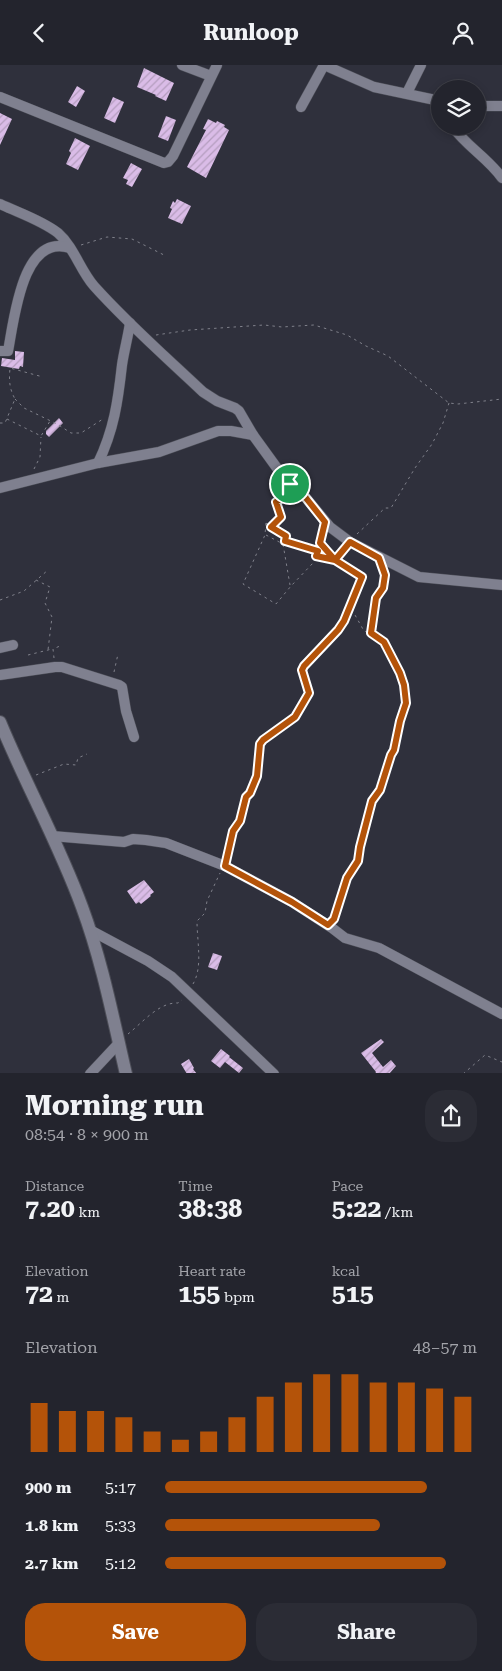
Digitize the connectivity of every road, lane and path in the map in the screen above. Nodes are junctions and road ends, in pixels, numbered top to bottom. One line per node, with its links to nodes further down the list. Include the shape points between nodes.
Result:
1 (182, 65): 5 (street)
2 (217, 65): 5 (street)
3 (324, 65): 6 (street, via 374,87); 11 (street)
4 (421, 65): 6 (street)
5 (211, 76): 7 (street, via 173,156 164,163)
6 (407, 93): 8 (street)
7 (0, 97)
8 (431, 99)
9 (486, 106): 10 (street)
10 (502, 106)
11 (301, 107)
12 (460, 135): 13 (street, via 492,164)
13 (502, 178)
14 (0, 204): 15 (street, via 52,229)
15 (70, 248): 16 (path, via 107,237 132,239); 17 (street, via 90,280); 19 (street, via 53,246 30,264 8,351)
16 (166, 256)
17 (130, 323): 24 (street); 28 (street, via 203,392 235,407)
18 (157, 335): 23 (path, via 264,325 314,325 347,335 388,356)
19 (0, 351)
20 (43, 377): 21 (path, via 10,367 10,389)
21 (15, 399): 25 (path); 26 (path, via 24,409)
22 (502, 399): 23 (path)
23 (449, 403): 38 (path, via 432,444 390,508 385,508)
24 (114, 417): 26 (path, via 102,419 81,433 71,433); 30 (street)
25 (7, 419): 27 (path); 29 (path)
26 (50, 421): 29 (path)
27 (0, 423)
28 (253, 435): 30 (street, via 218,431 159,452); 32 (street)
29 (40, 436): 31 (path, via 40,457)
30 (98, 463): 31 (street)
31 (33, 480): 33 (street)
32 (290, 484): 34 (street); 35 (path, via 289,493 276,502 281,517)
33 (0, 488)
34 (325, 522): 38 (street); 39 (path)
35 (271, 527): 36 (path, via 266,523); 37 (path, via 286,536)
36 (265, 535): 40 (path); 48 (path, via 243,584 276,604)
37 (285, 541): 40 (path); 41 (path)
38 (350, 542): 43 (street); 44 (path)
39 (320, 543): 41 (path); 44 (path)
40 (283, 544): 48 (path)
41 (318, 551): 42 (path)
42 (316, 556): 44 (path); 48 (path)
43 (379, 558): 47 (street, via 419,577); 51 (path, via 385,575 383,588 376,598)
44 (335, 560): 50 (path, via 362,577)
45 (48, 570): 46 (path)
46 (36, 580): 49 (path, via 24,591); 56 (path, via 50,587 45,603 52,617)
47 (502, 585)
48 (290, 586)
49 (0, 600)
50 (350, 610): 51 (path, via 364,631); 67 (path, via 338,630 304,666 302,670 309,693 295,717 260,744 257,776 233,831)
51 (371, 633): 68 (path, via 384,642 400,673 406,703 394,750 380,790 372,801 358,861 347,878 334,919)
52 (13, 645): 54 (street)
53 (60, 647): 55 (path)
54 (0, 648)
55 (53, 649): 56 (path); 59 (path)
56 (48, 650): 58 (path)
57 (118, 654): 61 (path)
58 (28, 655)
59 (55, 667): 60 (street); 61 (street, via 69,668)
60 (0, 675)
61 (112, 682): 63 (street, via 122,687)
62 (1, 727): 65 (street)
63 (134, 737)
64 (87, 754): 65 (path, via 78,758 76,765 64,764)
65 (26, 779): 66 (street)
66 (52, 836): 67 (street, via 166,843); 69 (street)
67 (225, 866): 68 (street); 70 (path, via 207,901 205,913 197,921 200,962 198,976)
68 (328, 925): 71 (street, via 345,938 378,948)
69 (90, 929): 70 (street, via 148,961); 72 (street)
70 (189, 992): 72 (path, via 178,1003 156,1010); 76 (street)
71 (502, 1014)
72 (119, 1043): 74 (street); 75 (street)
73 (502, 1062): 77 (path, via 485,1055)
74 (90, 1073)
75 (126, 1073)
76 (274, 1073)
77 (463, 1073)

